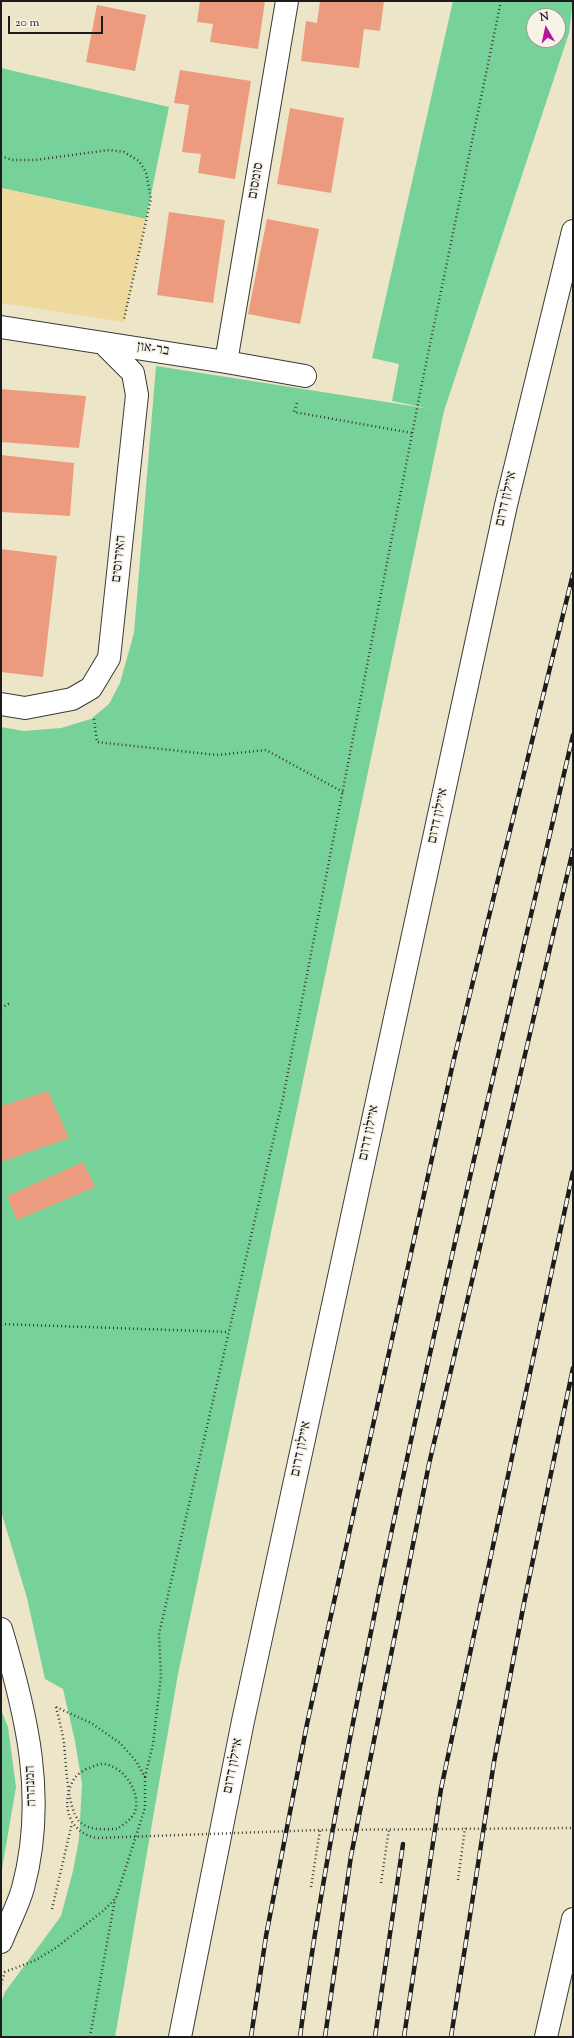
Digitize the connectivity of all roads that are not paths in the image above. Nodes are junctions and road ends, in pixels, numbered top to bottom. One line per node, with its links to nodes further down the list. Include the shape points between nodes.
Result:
1 (287, 1): 5 (main road, סומסום)
2 (573, 231): 12 (main road, איילון דרום, via 504,513 243,1721)
3 (1, 327): 4 (main road, בר-און)
4 (112, 344): 5 (main road, בר-און); 7 (main road, האירוסים, via 133,373 137,394 109,658 91,688 72,699 25,708)
5 (226, 362): 6 (main road, בר-און)
6 (305, 376)
7 (1, 704)
8 (1, 1629): 10 (main road, המנהרה, via 27,1726 35,1788 33,1842 22,1889)
9 (573, 1919): 11 (main road)
10 (1, 1942)
11 (563, 1966): 13 (main road); 14 (main road)
12 (180, 2037)
13 (546, 2037)
14 (554, 2037)

